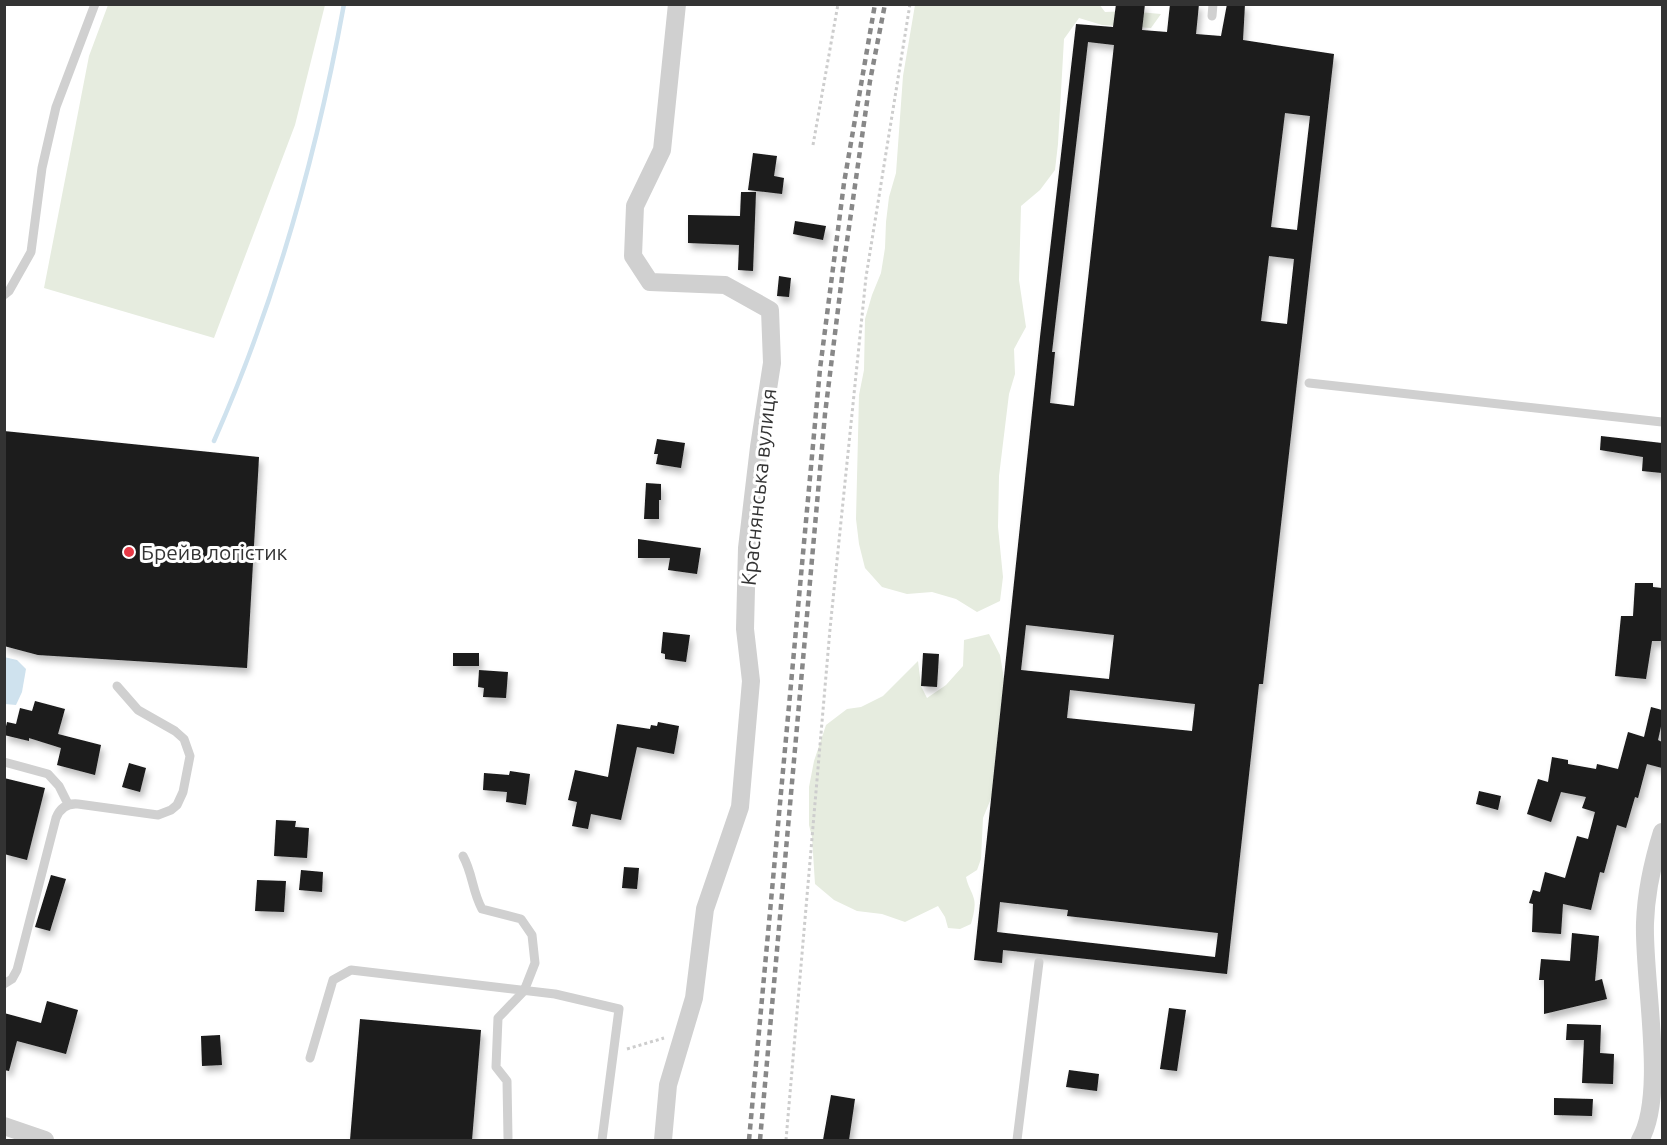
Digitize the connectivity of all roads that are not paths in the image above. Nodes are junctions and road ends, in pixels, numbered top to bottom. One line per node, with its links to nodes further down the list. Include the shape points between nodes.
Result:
1 (95, 4): 5 (lane, via 56,107 42,168 31,252)
2 (677, 4): 21 (street, Краснянська вулиця, via 662,150 635,206 633,256 650,282 725,285 770,310 772,363 747,548 745,629 751,681 740,807 705,909 694,998 668,1085)
3 (1213, 4): 4 (lane)
4 (1212, 16)
5 (4, 295)
6 (1309, 383): 7 (lane)
7 (1662, 422)
8 (117, 686): 10 (lane, via 135,708 180,735 187,744 189,762 181,799 171,810 158,815)
9 (4, 762): 10 (lane, via 48,774)
10 (68, 804): 14 (lane, via 56,818 17,970)
11 (1662, 832): 23 (street, via 1652,864 1645,923 1657,1086 1646,1132)
12 (463, 856): 15 (lane, via 482,909 520,919 532,935 535,963)
13 (1040, 962): 22 (lane)
14 (4, 984)
15 (524, 991): 16 (lane, via 351,970 333,980); 18 (lane, via 498,1018 496,1067 507,1081); 20 (lane, via 619,1009)
16 (310, 1058)
17 (4, 1126): 19 (street)
18 (508, 1138)
19 (45, 1140)
20 (602, 1140)
21 (663, 1140)
22 (1017, 1140)
23 (1640, 1140)

